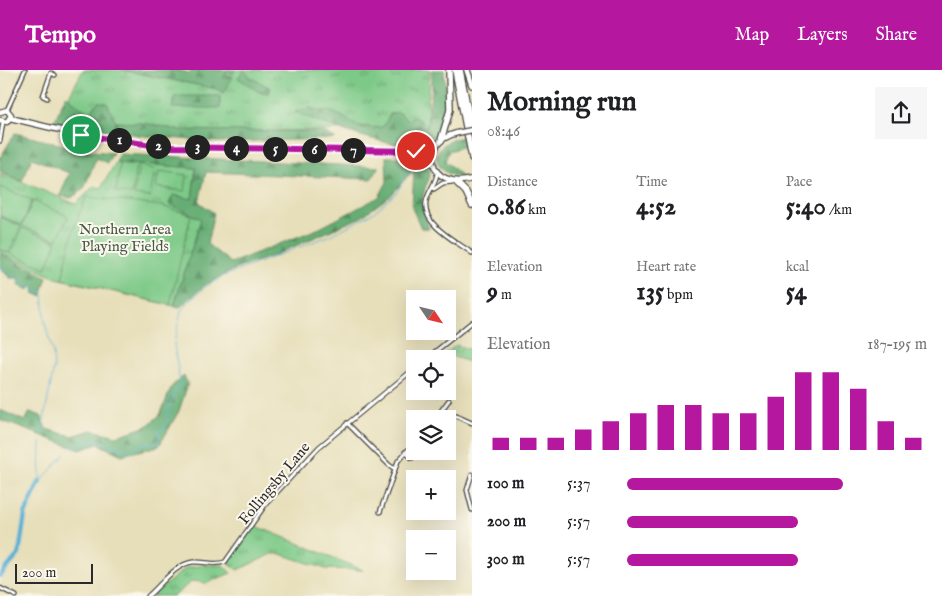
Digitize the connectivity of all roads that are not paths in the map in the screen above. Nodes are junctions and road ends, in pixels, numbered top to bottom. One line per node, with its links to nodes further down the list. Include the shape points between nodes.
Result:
1 (25, 70): 11 (street)
2 (45, 70): 7 (street)
3 (449, 70): 16 (highway, via 450,110)
4 (455, 70): 20 (highway)
5 (460, 70): 15 (highway)
6 (467, 70): 9 (highway)
7 (51, 73): 8 (street); 10 (street, via 43,96)
8 (55, 75)
9 (472, 85)
10 (47, 98)
11 (7, 110): 12 (main road); 13 (main road)
12 (0, 112)
13 (10, 118): 14 (main road); 19 (main road, via 81,135 166,147)
14 (2, 121): 17 (street)
15 (472, 131): 16 (main road, bridge, via 456,133)
16 (441, 140): 18 (main road)
17 (0, 141)
18 (436, 147): 19 (main road); 21 (main road)
19 (404, 151): 21 (main road, via 423,156)
20 (472, 158)
21 (434, 165): 22 (main road)
22 (438, 173): 24 (main road); 25 (street)
23 (472, 179): 24 (main road)
24 (455, 182): 25 (street, via 443,183); 26 (highway, via 464,189)
25 (431, 190): 27 (street, via 426,204 430,221)
26 (472, 205)
27 (472, 252)
28 (472, 322): 29 (street)
29 (437, 350)
30 (406, 375): 34 (street, Follingsby Lane)
31 (449, 400): 32 (street)
32 (443, 410)
33 (456, 416): 35 (street)
34 (347, 423): 37 (street); 43 (street, Follingsby Lane, via 318,448 266,504 225,562 185,564)
35 (472, 423)
36 (405, 452): 37 (street)
37 (395, 468): 40 (street)
38 (472, 474): 39 (street, via 467,490)
39 (472, 510)
40 (380, 512)
41 (0, 588): 42 (street)
42 (16, 596)
43 (148, 596)

